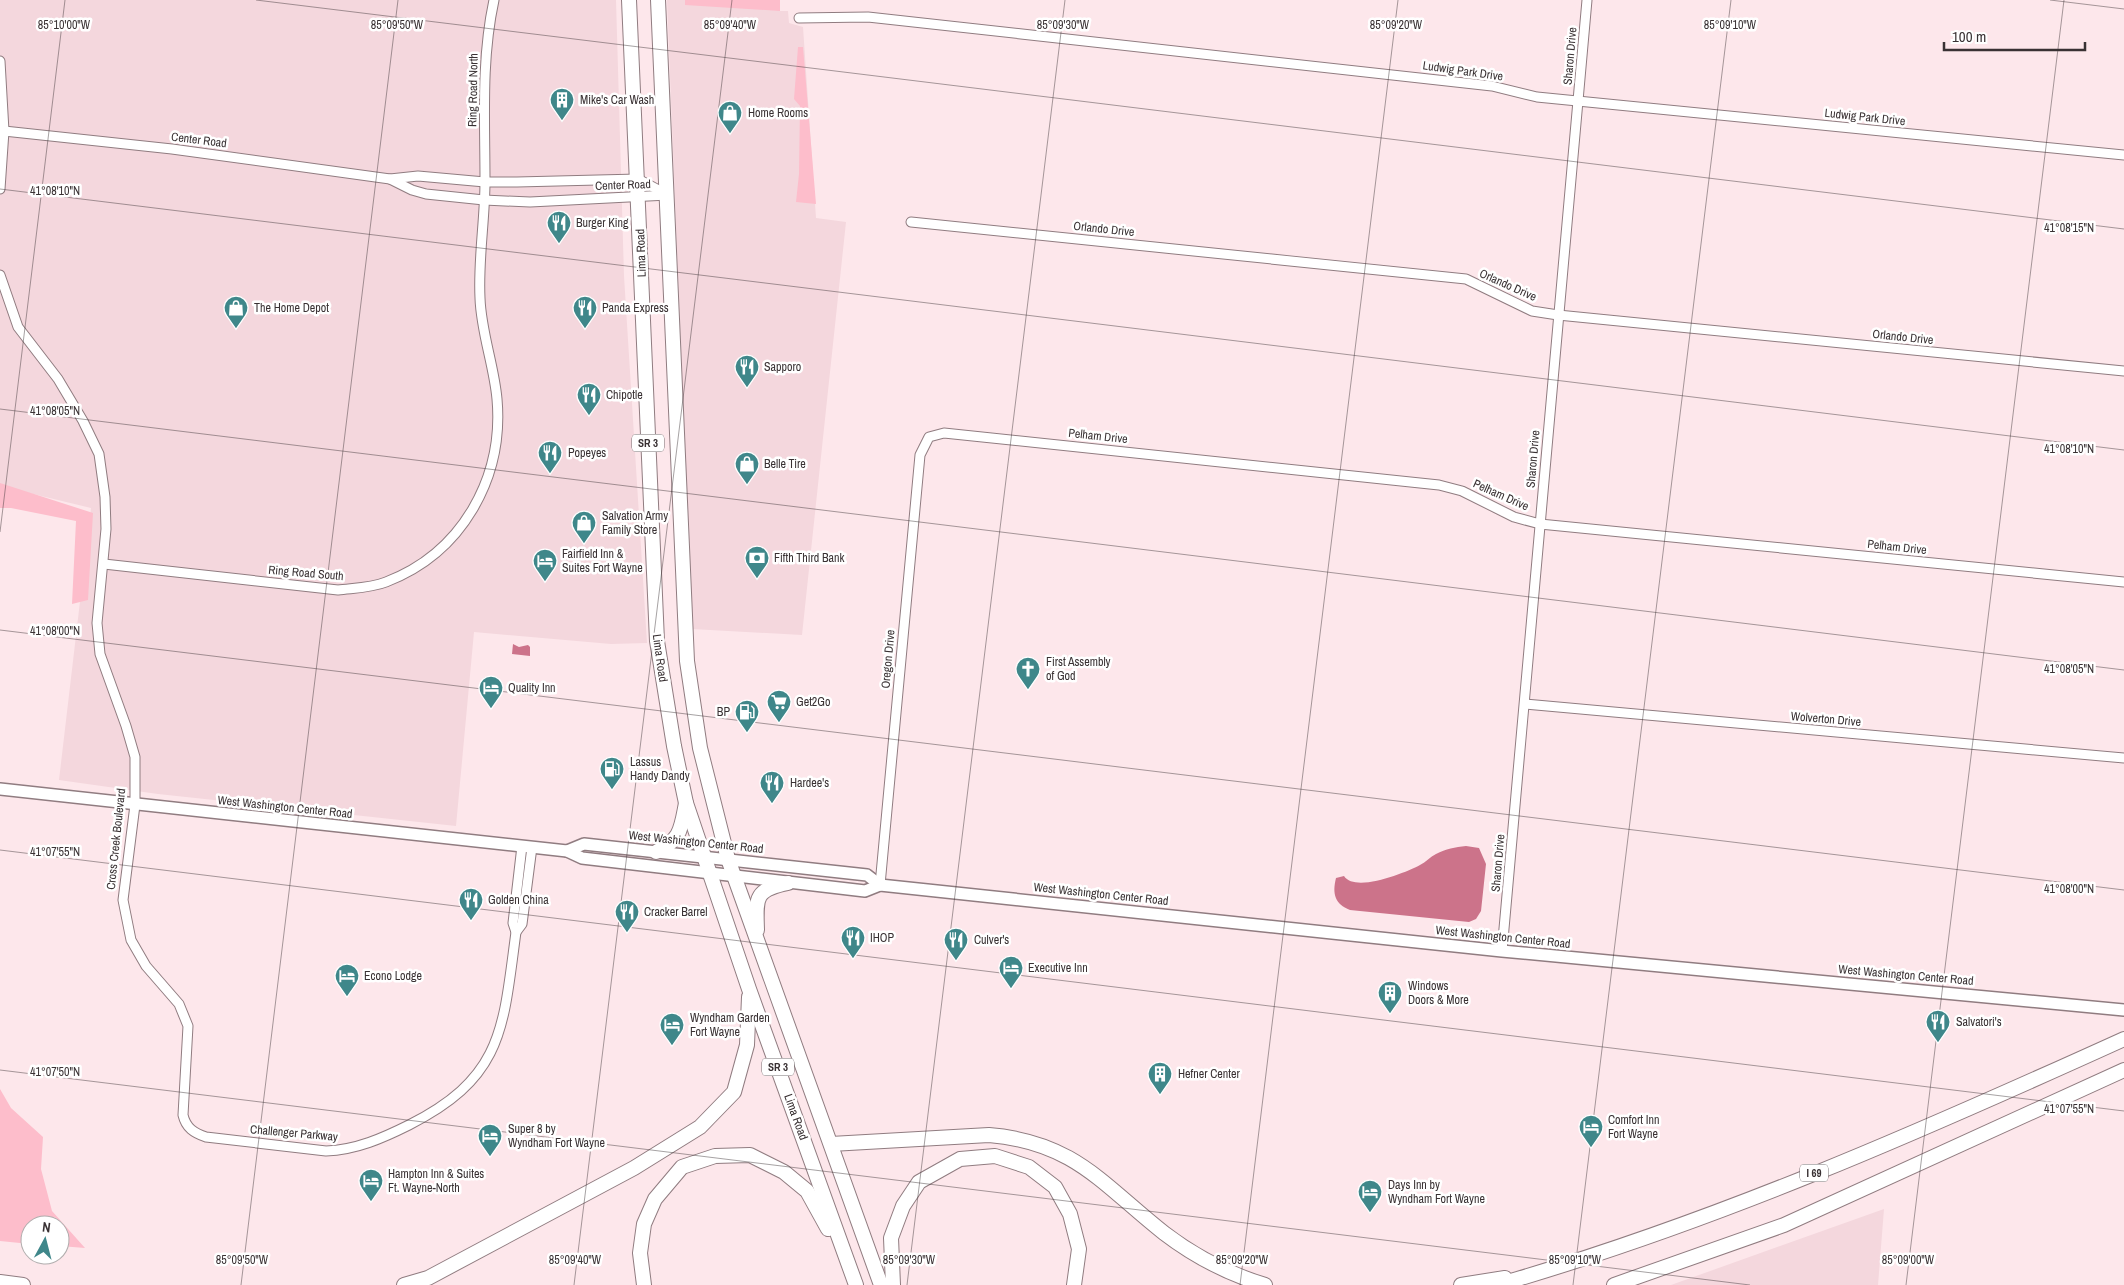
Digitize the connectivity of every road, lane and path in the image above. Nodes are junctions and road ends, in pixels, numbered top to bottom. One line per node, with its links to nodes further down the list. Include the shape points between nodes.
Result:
1 (494, 0): 12 (street, Ring Road North, via 488,25 483,95)
2 (630, 0): 11 (highway, Lima Road / SR 3)
3 (658, 0): 14 (highway, Lima Road / SR 3)
4 (1588, 0): 7 (street, Sharon Drive)
5 (799, 18): 7 (street, Ludwig Park Drive, via 878,18 1492,86 1537,97)
6 (0, 60): 8 (street)
7 (1580, 101): 9 (street, Ludwig Park Drive); 19 (street, Sharon Drive)
8 (4, 131): 10 (street, Center Road); 13 (street)
9 (2124, 156)
10 (390, 178): 12 (street, Center Road, via 418,176); 16 (street, Center Road, via 426,194)
11 (638, 179): 12 (street, Center Road); 14 (street, Center Road); 15 (highway, Lima Road / SR 3)
12 (485, 182): 16 (street, Ring Road South)
13 (0, 189)
14 (668, 195): 15 (street, Center Road); 34 (highway, Lima Road / SR 3, via 687,662 700,748)
15 (639, 198): 16 (street, Center Road, via 530,202); 28 (highway, Lima Road / SR 3, via 657,641)
16 (484, 200): 23 (street, Ring Road South, via 480,298 497,398 498,440 476,504 462,526 438,552 385,582 338,590)
17 (911, 222): 19 (street, Orlando Drive, via 1466,280 1532,310)
18 (0, 275): 23 (street, Cross Creek Boulevard, via 18,327 58,378 99,454 105,496)
19 (1558, 314): 20 (street, Orlando Drive); 22 (street, Sharon Drive)
20 (2124, 371)
21 (929, 437): 22 (street, Pelham Drive, via 944,433 1439,485 1462,491 1514,518); 38 (street, Oregon Drive, via 920,455)
22 (1540, 524): 24 (street, Pelham Drive); 25 (street, Sharon Drive)
23 (104, 564): 29 (street, Cross Creek Boulevard, via 96,623 100,654 135,757)
24 (2124, 582)
25 (1525, 704): 26 (street, Wolverton Drive); 40 (street, Sharon Drive)
26 (2124, 758)
27 (0, 789): 29 (main road, West Washington Center Road)
28 (686, 803): 32 (highway, via 675,840); 33 (highway, Lima Road / SR 3)
29 (135, 805): 30 (main road, West Washington Center Road); 45 (street, Cross Creek Boulevard, via 123,888 125,914 131,940 146,966 179,1004 185,1017 188,1044 182,1115 191,1130)
30 (527, 846): 31 (main road, West Washington Center Road); 45 (street, Challenger Parkway, via 513,923 516,932 503,1024 476,1076 450,1101 399,1130 343,1150 326,1151)
31 (567, 851): 32 (main road, West Washington Center Road, via 584,844); 35 (main road, West Washington Center Road, via 582,858)
32 (656, 852): 33 (main road, West Washington Center Road)
33 (705, 857): 34 (main road, West Washington Center Road); 35 (highway, Lima Road / SR 3)
34 (728, 859): 36 (highway, Lima Road / SR 3); 38 (main road, West Washington Center Road, via 867,876)
35 (710, 872): 36 (main road, West Washington Center Road); 41 (highway, Lima Road / SR 3)
36 (734, 875): 37 (main road, West Washington Center Road); 39 (highway, Lima Road / SR 3)
37 (788, 883): 38 (main road, West Washington Center Road, via 865,892); 39 (highway, via 760,893 756,912)
38 (880, 885): 40 (main road, West Washington Center Road)
39 (758, 945): 46 (highway, Lima Road / SR 3)
40 (1502, 951): 42 (main road, West Washington Center Road)
41 (749, 989): 47 (highway, Lima Road / SR 3); 51 (highway, via 747,1045 734,1092 700,1127 566,1205 428,1278)
42 (2124, 1010)
43 (2124, 1040): 48 (highway, I 69, via 2001,1096 1739,1205)
44 (2124, 1070): 60 (highway, via 1784,1225)
45 (206, 1137)
46 (831, 1144): 54 (highway, Lima Road / SR 3); 57 (highway, via 989,1135 1045,1146 1088,1169 1189,1250 1227,1271)
47 (846, 1261): 52 (highway, via 807,1191 784,1172 750,1155 715,1156 682,1167 655,1199 644,1224 640,1253); 53 (highway, Lima Road)
48 (1536, 1274): 58 (highway); 59 (highway, I 69)
49 (0, 1282): 50 (highway)
50 (23, 1285)
51 (404, 1285)
52 (644, 1285)
53 (856, 1285)
54 (882, 1285)
55 (893, 1285): 56 (highway, via 891,1238 903,1206 919,1182 960,1159 995,1156 1029,1167 1055,1187 1070,1214 1079,1249)
56 (1074, 1285)
57 (1265, 1285)
58 (1461, 1285)
59 (1497, 1285)
60 (1614, 1285)

